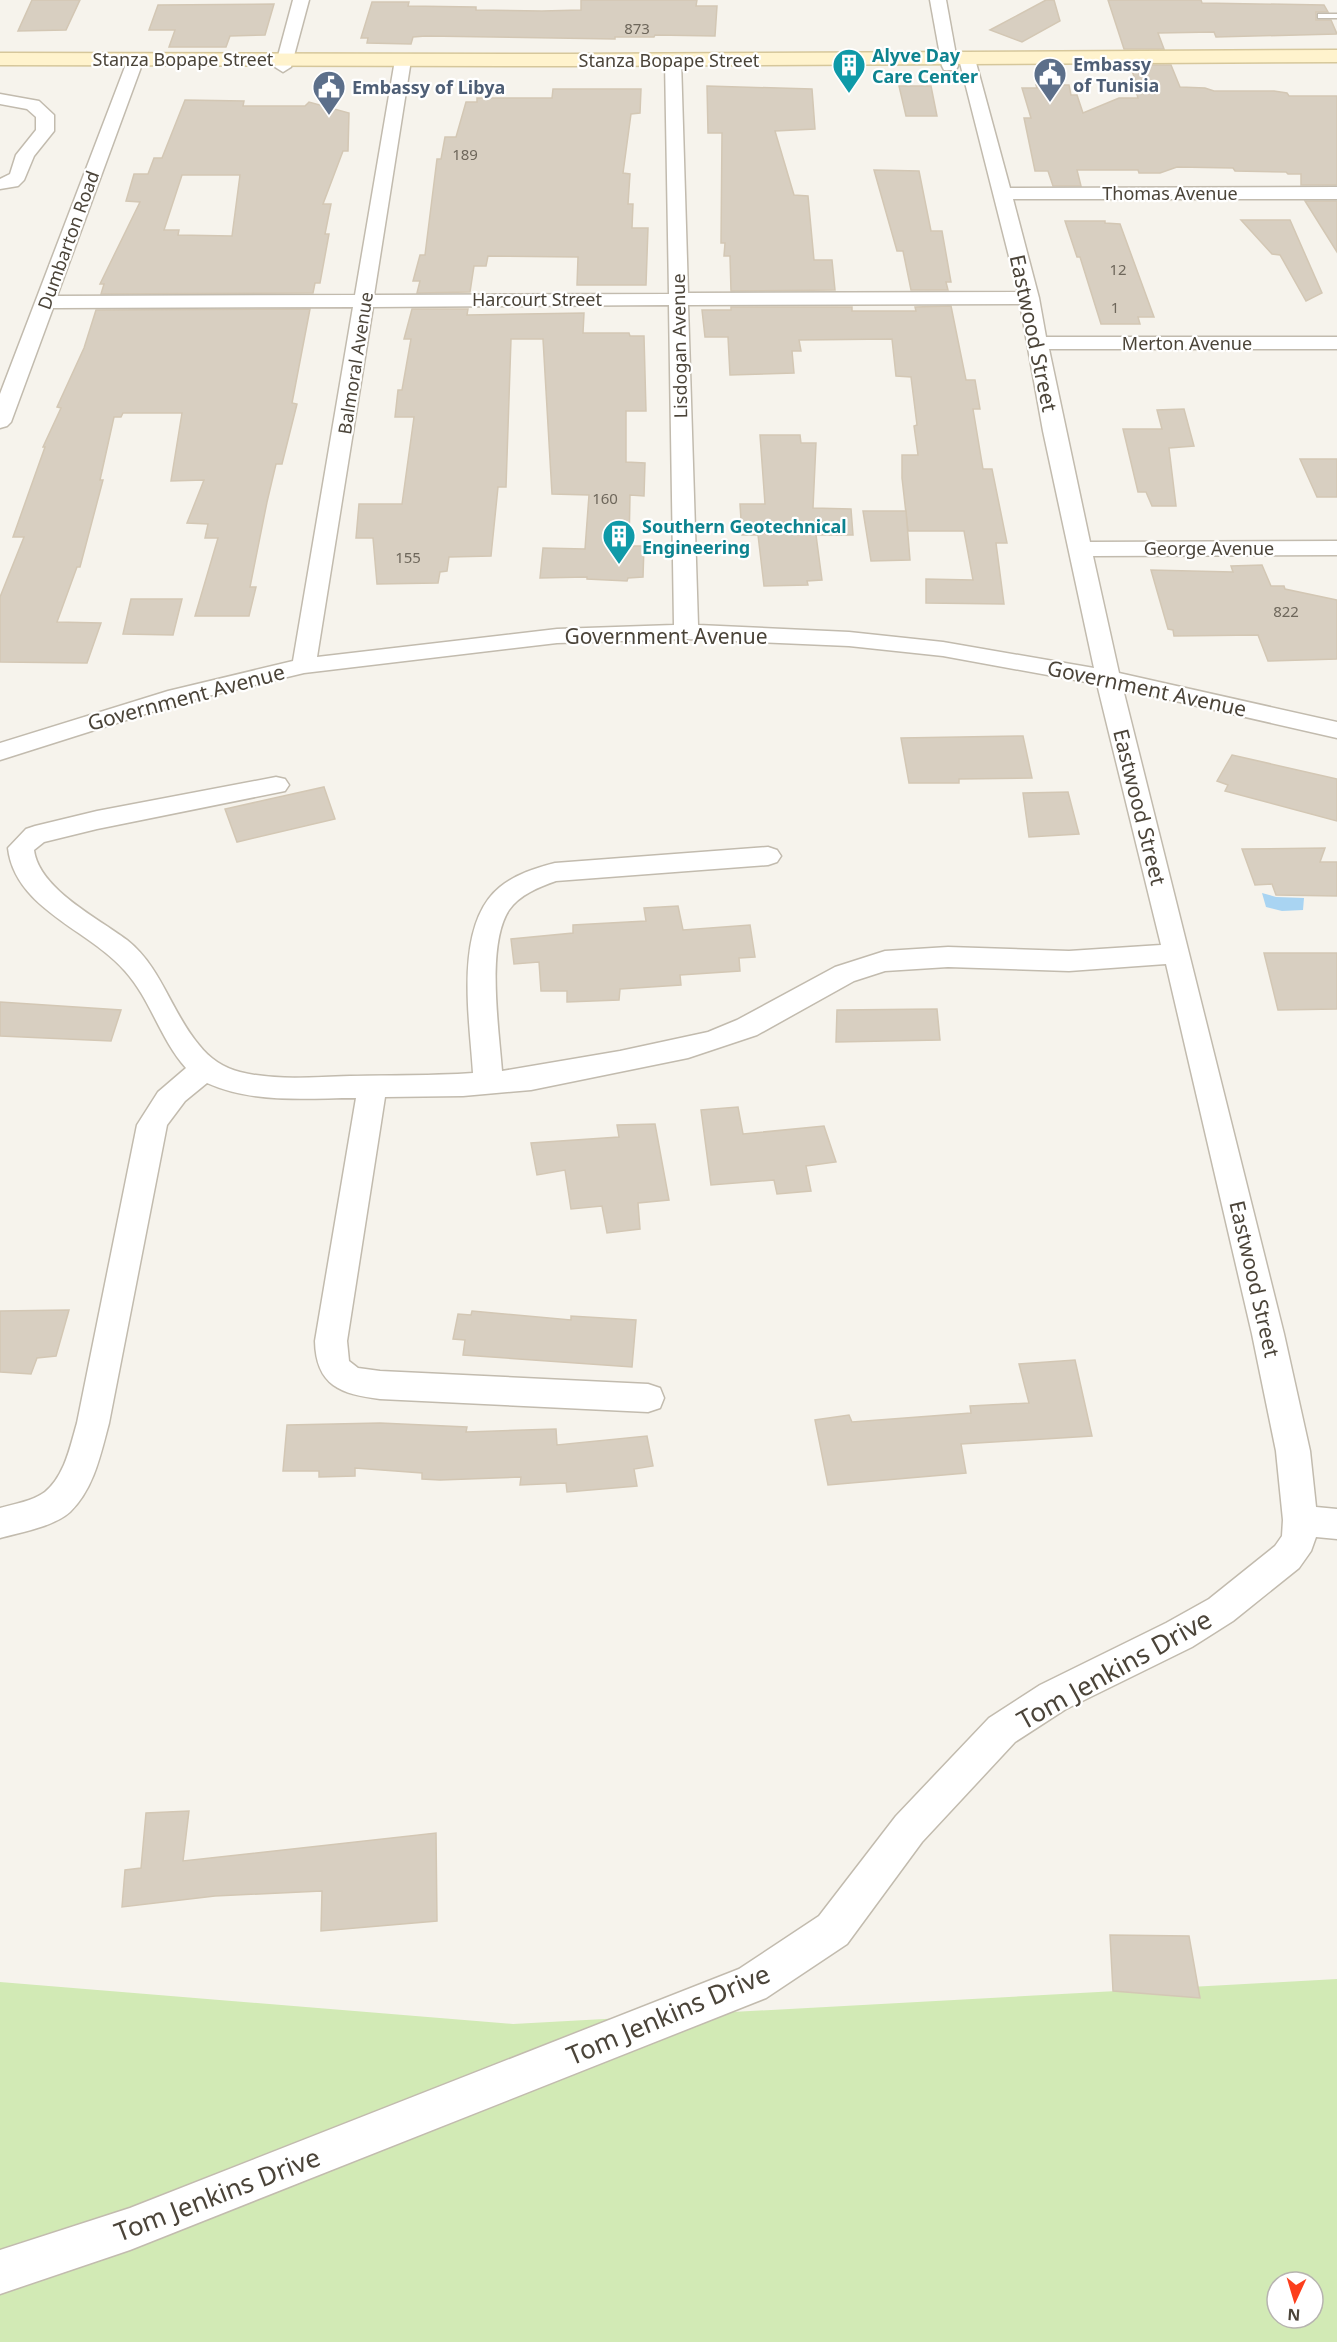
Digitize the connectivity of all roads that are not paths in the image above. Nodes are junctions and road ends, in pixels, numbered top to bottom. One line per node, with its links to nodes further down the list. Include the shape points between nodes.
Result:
1 (301, 0): 9 (street)
2 (938, 0): 7 (street, Eastwood Street)
3 (1321, 16): 4 (lane)
4 (1337, 16)
5 (1337, 56): 7 (main road, Stanza Bopape Street)
6 (0, 59): 8 (main road, Stanza Bopape Street)
7 (959, 62): 10 (main road, Stanza Bopape Street); 12 (main road, Stanza Bopape Street); 17 (street, Eastwood Street)
8 (134, 63): 9 (main road, Stanza Bopape Street); 13 (main road, Stanza Bopape Street); 21 (street, Dumbarton Road)
9 (284, 63): 11 (main road, Stanza Bopape Street)
10 (673, 63): 11 (main road, Stanza Bopape Street); 20 (street, Lisdogan Avenue)
11 (402, 64): 19 (street, Balmoral Avenue)
12 (1337, 64)
13 (0, 68)
14 (0, 99): 15 (street, via 33,105 45,115 46,124 18,176 12,182)
15 (0, 184)
16 (1337, 193): 17 (street, Thomas Avenue)
17 (1003, 194): 18 (street, Eastwood Street)
18 (1029, 298): 20 (street, Harcourt Street); 22 (street, Eastwood Street)
19 (365, 299): 20 (street, Harcourt Street); 21 (street, Harcourt Street); 28 (street, Balmoral Avenue)
20 (678, 299): 27 (street, Lisdogan Avenue)
21 (44, 302): 24 (street, Dumbarton Road)
22 (1038, 343): 23 (street, Merton Avenue); 26 (street, Eastwood Street)
23 (1337, 343)
24 (0, 422)
25 (1337, 548): 26 (street, George Avenue)
26 (1080, 549): 29 (street, Eastwood Street)
27 (686, 632): 28 (street, Government Avenue, via 557,636); 29 (street, Government Avenue, via 849,639 943,649)
28 (304, 666): 31 (street, Government Avenue, via 177,696)
29 (1108, 678): 30 (street, Government Avenue); 34 (street, Eastwood Street)
30 (1337, 729)
31 (0, 752)
32 (276, 785): 35 (street, via 35,835 21,848 27,871 46,893 125,953 141,970 188,1052)
33 (768, 856): 36 (street, via 555,872 508,894 490,921 482,962)
34 (1177, 954): 36 (street, via 1059,961 945,957 883,961 846,972 779,1012 729,1035 663,1054 529,1079); 39 (street, Eastwood Street, via 1293,1450)
35 (205, 1070): 37 (street, via 256,1086); 40 (street, via 172,1093 152,1125 93,1424 74,1482 57,1502)
36 (488, 1082): 37 (street)
37 (372, 1087): 38 (street, via 331,1341 330,1359 338,1373 353,1381 380,1385)
38 (648, 1398)
39 (1319, 1522): 41 (street, Tom Jenkins Drive, via 1287,1557 1221,1610 1053,1697 1002,1730 909,1829 833,1930 752,1984 130,2229)
40 (0, 1523)
41 (0, 2272)

